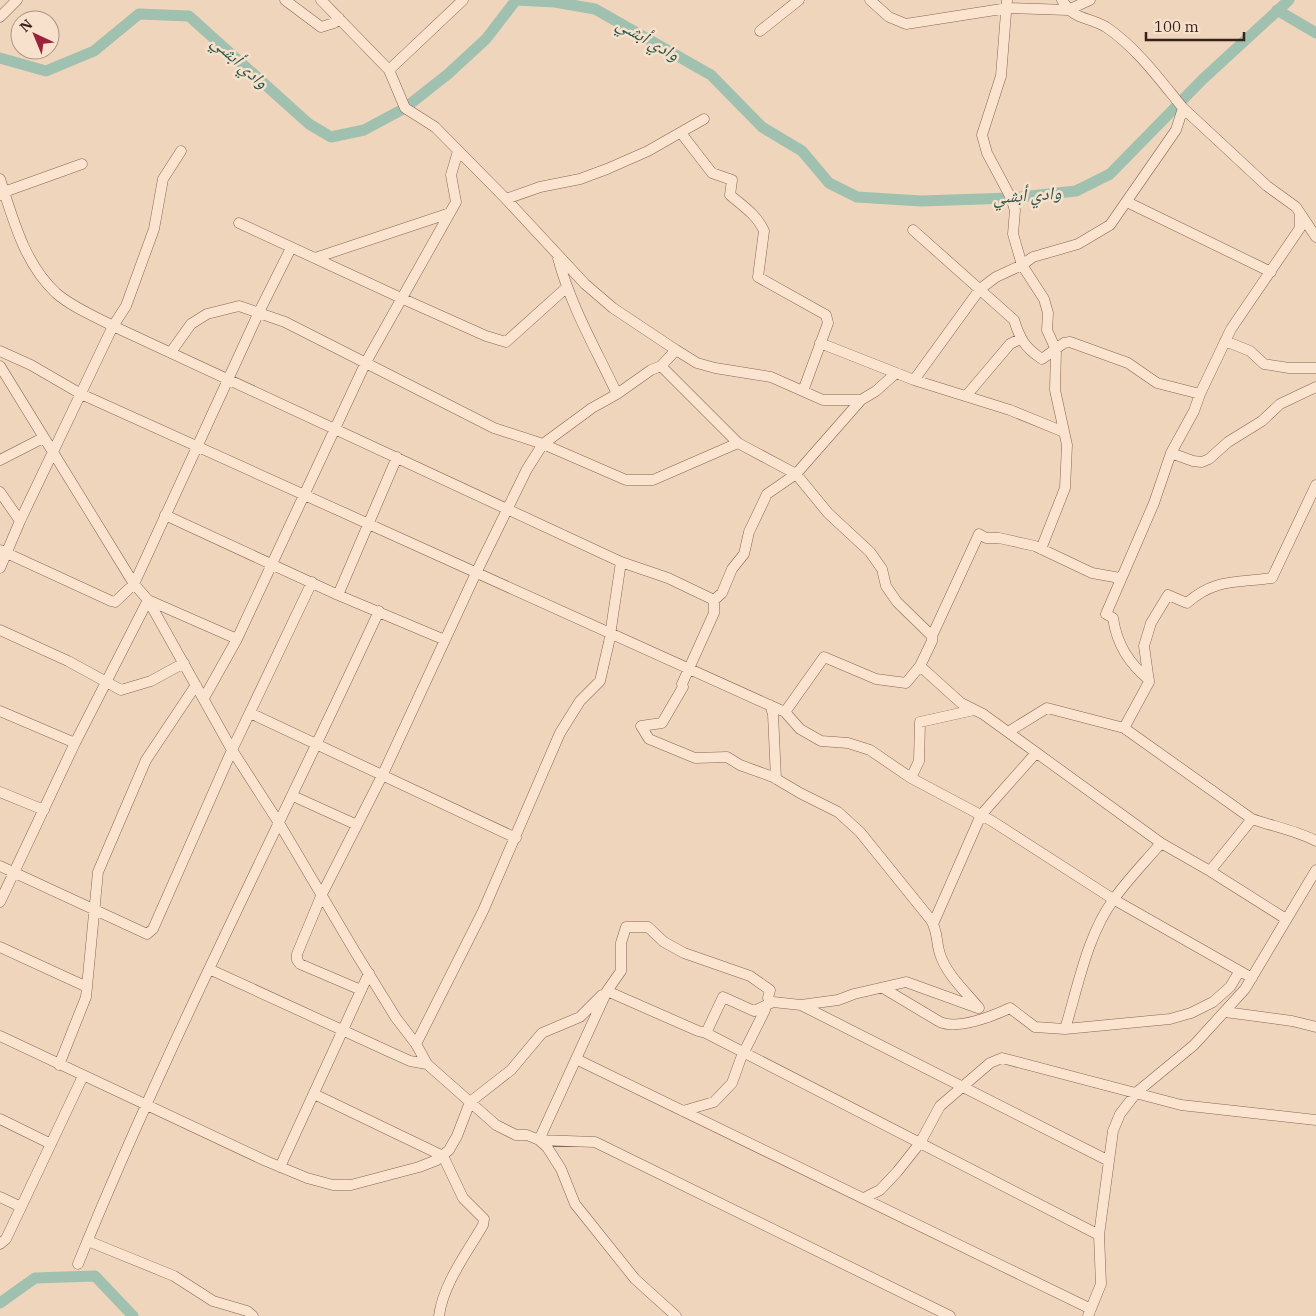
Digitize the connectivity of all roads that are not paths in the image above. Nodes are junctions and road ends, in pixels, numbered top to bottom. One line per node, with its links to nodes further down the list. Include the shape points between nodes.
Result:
1 (17, 0): 11 (street)
2 (285, 0): 12 (street, via 321,27)
3 (321, 0): 12 (street)
4 (463, 0): 14 (street)
5 (800, 0): 13 (street)
6 (870, 0): 9 (street, via 906,24)
7 (1062, 0): 10 (street)
8 (1090, 0): 10 (street)
9 (1008, 4): 10 (street); 33 (street, via 1001,76 982,135 987,154 1015,210 1013,234)
10 (1068, 10): 15 (street, via 1105,27 1146,63)
11 (0, 17)
12 (339, 18): 14 (street)
13 (760, 30)
14 (389, 70): 19 (street, via 405,108 435,127)
15 (1183, 108): 24 (street, via 1176,130); 26 (street)
16 (704, 118): 17 (street)
17 (681, 133): 23 (street, via 648,151 580,179 540,187); 42 (street, via 712,173 732,180 730,195 748,208 762,225 758,277 826,315 828,324)
18 (181, 151): 39 (street, via 163,179 154,230 126,306)
19 (458, 151): 23 (street); 25 (street, via 451,174 456,202)
20 (82, 164): 22 (street)
21 (0, 179): 22 (street)
22 (2, 194): 39 (street, via 20,242 49,285 69,302)
23 (506, 199): 31 (street)
24 (1127, 202): 33 (street, via 1110,225 1097,234 1078,244 1033,257); 34 (street)
25 (450, 213): 32 (street); 37 (street)
26 (1300, 213): 29 (street); 34 (street, via 1300,228)
27 (239, 223): 30 (street)
28 (913, 230): 36 (street)
29 (1316, 237)
30 (291, 248): 32 (street); 38 (street)
31 (558, 257): 35 (street); 43 (street, via 613,308)
32 (315, 258): 37 (street)
33 (1022, 265): 36 (street); 44 (street, via 1044,299 1048,313 1046,330)
34 (1271, 272): 41 (street)
35 (566, 288): 37 (street, via 506,342); 57 (street)
36 (980, 289): 40 (street, via 1014,320); 53 (street)
37 (402, 298): 47 (street)
38 (259, 312): 46 (street, via 239,306 207,314 192,324); 47 (street); 52 (street)
39 (113, 326): 46 (street); 56 (street)
40 (1020, 339): 44 (street, via 1027,349 1042,359); 59 (street, via 1010,344)
41 (1225, 340): 50 (street, via 1250,351 1264,364); 58 (street)
42 (820, 343): 51 (street); 55 (street)
43 (676, 350): 49 (street); 55 (street, via 697,363 771,377)
44 (1056, 350): 58 (street, via 1070,342 1128,363 1157,383); 62 (street, via 1054,390)
45 (0, 351): 56 (street)
46 (171, 352): 52 (street)
47 (366, 362): 61 (street); 65 (street, via 494,428)
48 (0, 366): 63 (street)
49 (661, 366): 57 (street); 64 (street)
50 (1316, 368)
51 (896, 373): 53 (street); 60 (street)
52 (228, 379): 61 (street); 66 (street)
53 (914, 380): 59 (street)
54 (1316, 387): 68 (street, via 1280,404 1209,459 1194,461)
55 (803, 391): 60 (street, via 823,400)
56 (81, 394): 66 (street); 67 (street)
57 (617, 394): 65 (street)
58 (1200, 394): 68 (street)
59 (966, 396): 62 (street)
60 (861, 400): 71 (street)
61 (337, 429): 69 (street); 74 (street)
62 (1064, 432): 79 (street, via 1067,445 1065,488)
63 (43, 438): 67 (street); 70 (street)
64 (738, 443): 65 (street, via 653,480 636,481 626,480); 71 (street)
65 (543, 444): 75 (street)
66 (197, 446): 74 (street); 76 (street)
67 (52, 453): 77 (street); 87 (street)
68 (1171, 453): 85 (street, via 1154,503)
69 (397, 457): 75 (street); 78 (street)
70 (0, 460)
71 (796, 474): 90 (street, via 767,494 749,532 744,554 732,569 722,593); 94 (street, via 828,514 870,552 897,602)
72 (1316, 485): 100 (street, via 1272,578 1218,584 1200,591 1186,603 1168,595 1146,636 1144,646)
73 (0, 492): 77 (street)
74 (303, 494): 78 (street); 82 (street)
75 (508, 510): 81 (street); 84 (street)
76 (164, 515): 82 (street); 87 (street)
77 (20, 520): 80 (street)
78 (369, 523): 84 (street); 88 (street)
79 (1041, 549): 85 (street, via 1092,573); 94 (street, via 979,534)
80 (3, 551): 83 (street); 87 (street, via 111,601)
81 (621, 562): 90 (street, via 668,578); 93 (street)
82 (273, 564): 86 (street); 95 (street)
83 (0, 568)
84 (476, 573): 93 (street); 96 (street)
85 (1120, 578): 100 (street, via 1106,614 1113,618 1115,632 1129,662)
86 (312, 582): 88 (street); 108 (street)
87 (134, 584): 89 (street)
88 (338, 595): 91 (street)
89 (148, 600): 95 (street); 97 (street); 101 (street)
90 (714, 600): 99 (street, via 714,613)
91 (379, 611): 96 (street); 112 (street)
92 (0, 630): 101 (street)
93 (610, 631): 99 (street); 125 (street, via 600,681 580,701 560,732)
94 (932, 636): 98 (street)
95 (238, 639): 103 (street)
96 (445, 640): 115 (street)
97 (184, 663): 101 (street, via 135,687 121,690); 102 (street)
98 (920, 666): 105 (street, via 961,703); 107 (street, via 906,683 876,679 824,657)
99 (690, 670): 104 (street); 116 (street, via 673,708 662,723 641,726 649,739 696,758 727,756 740,765)
100 (1149, 680): 109 (street)
101 (108, 681): 111 (street)
102 (196, 685): 103 (street); 135 (street, via 138,777 98,872)
103 (204, 698): 113 (street)
104 (770, 705): 107 (street); 116 (street)
105 (974, 710): 110 (street); 117 (street, via 920,722 919,761)
106 (0, 711): 111 (street)
107 (785, 712): 117 (street, via 800,728 821,741 870,750)
108 (250, 713): 112 (street); 113 (street)
109 (1124, 728): 110 (street, via 1047,708); 122 (street)
110 (1008, 732): 114 (street)
111 (75, 743): 120 (street)
112 (317, 746): 115 (street); 119 (street)
113 (232, 750): 123 (street); 135 (street, via 153,929 147,934 142,933)
114 (1036, 753): 121 (street); 127 (street)
115 (382, 776): 124 (street); 125 (street)
116 (776, 778): 137 (street, via 848,819)
117 (911, 778): 121 (street)
118 (0, 792): 120 (street)
119 (293, 796): 123 (street); 124 (street)
120 (44, 810): 130 (street)
121 (981, 815): 133 (street); 137 (street)
122 (1252, 819): 126 (street); 131 (street)
123 (279, 823): 132 (street); 139 (street)
124 (356, 825): 132 (street)
125 (516, 838): 158 (street)
126 (1316, 841)
127 (1161, 843): 131 (street); 133 (street)
128 (0, 866): 130 (street)
129 (1316, 870): 136 (street)
130 (14, 871): 134 (street); 135 (street)
131 (1210, 871): 136 (street)
132 (322, 894): 141 (street); 145 (street, via 297,960)
133 (1113, 900): 140 (street); 154 (street, via 1091,945)
134 (0, 902)
135 (94, 908): 143 (street)
136 (1286, 919): 142 (street)
137 (933, 924): 149 (street, via 946,966)
138 (0, 947): 143 (street)
139 (209, 969): 155 (street); 168 (street)
140 (1239, 972): 142 (street); 154 (street, via 1221,997 1191,1013 1170,1019)
141 (369, 973): 145 (street); 158 (street)
142 (1252, 978): 151 (street)
143 (87, 986): 162 (street, via 83,1007)
144 (883, 988): 148 (street, via 838,1000); 149 (street, via 911,982); 152 (street, via 946,1025)
145 (361, 990): 155 (street)
146 (607, 991): 147 (street, via 621,971 621,943 626,928 648,927 684,954 750,976 770,990); 156 (street); 160 (street); 167 (street, via 580,1017 542,1034 515,1066)
147 (768, 998)
148 (801, 1005): 156 (street, via 773,1002 754,1012 723,997); 164 (street)
149 (979, 1008): 152 (street)
150 (765, 1010): 159 (street)
151 (1225, 1012): 153 (street); 165 (street, via 1194,1045)
152 (990, 1017): 154 (street, via 1010,1008 1035,1027)
153 (1316, 1027)
154 (1065, 1029)
155 (344, 1030): 161 (street, via 410,1061); 166 (street)
156 (706, 1033): 159 (street)
157 (0, 1036): 162 (street)
158 (416, 1044): 161 (street)
159 (744, 1052): 169 (street, via 732,1084 714,1102); 173 (street)
160 (576, 1058): 169 (street); 172 (street)
161 (427, 1064): 167 (street)
162 (59, 1065): 163 (street)
163 (83, 1076): 168 (street); 174 (street)
164 (964, 1086): 165 (street, via 990,1063 1002,1058); 173 (street, via 940,1106); 176 (street)
165 (1136, 1092): 171 (street, via 1181,1105); 176 (street, via 1120,1114 1113,1131)
166 (314, 1094): 175 (street); 177 (street)
167 (470, 1102): 172 (street, via 508,1132); 175 (street, via 457,1136)
168 (147, 1104): 177 (street, via 221,1142); 182 (street)
169 (683, 1110): 179 (street)
170 (0, 1119): 174 (street)
171 (1316, 1120)
172 (539, 1140): 188 (street, via 561,1169 575,1204 635,1279); 189 (street, via 595,1142)
173 (920, 1143): 179 (street, via 880,1190); 181 (street)
174 (51, 1144): 180 (street)
175 (443, 1156): 177 (street, via 420,1168 351,1185 332,1185); 187 (street, via 463,1198 484,1219 441,1302)
176 (1109, 1161): 181 (street)
177 (280, 1167)
178 (0, 1197): 180 (street)
179 (864, 1198): 185 (street)
180 (21, 1207): 183 (street, via 6,1239)
181 (1099, 1235): 185 (street, via 1101,1284)
182 (88, 1241): 184 (street); 186 (street, via 174,1276 213,1301 247,1311)
183 (0, 1244)
184 (78, 1264)
185 (1089, 1312)
186 (253, 1316)
187 (439, 1316)
188 (676, 1316)
189 (950, 1316)

